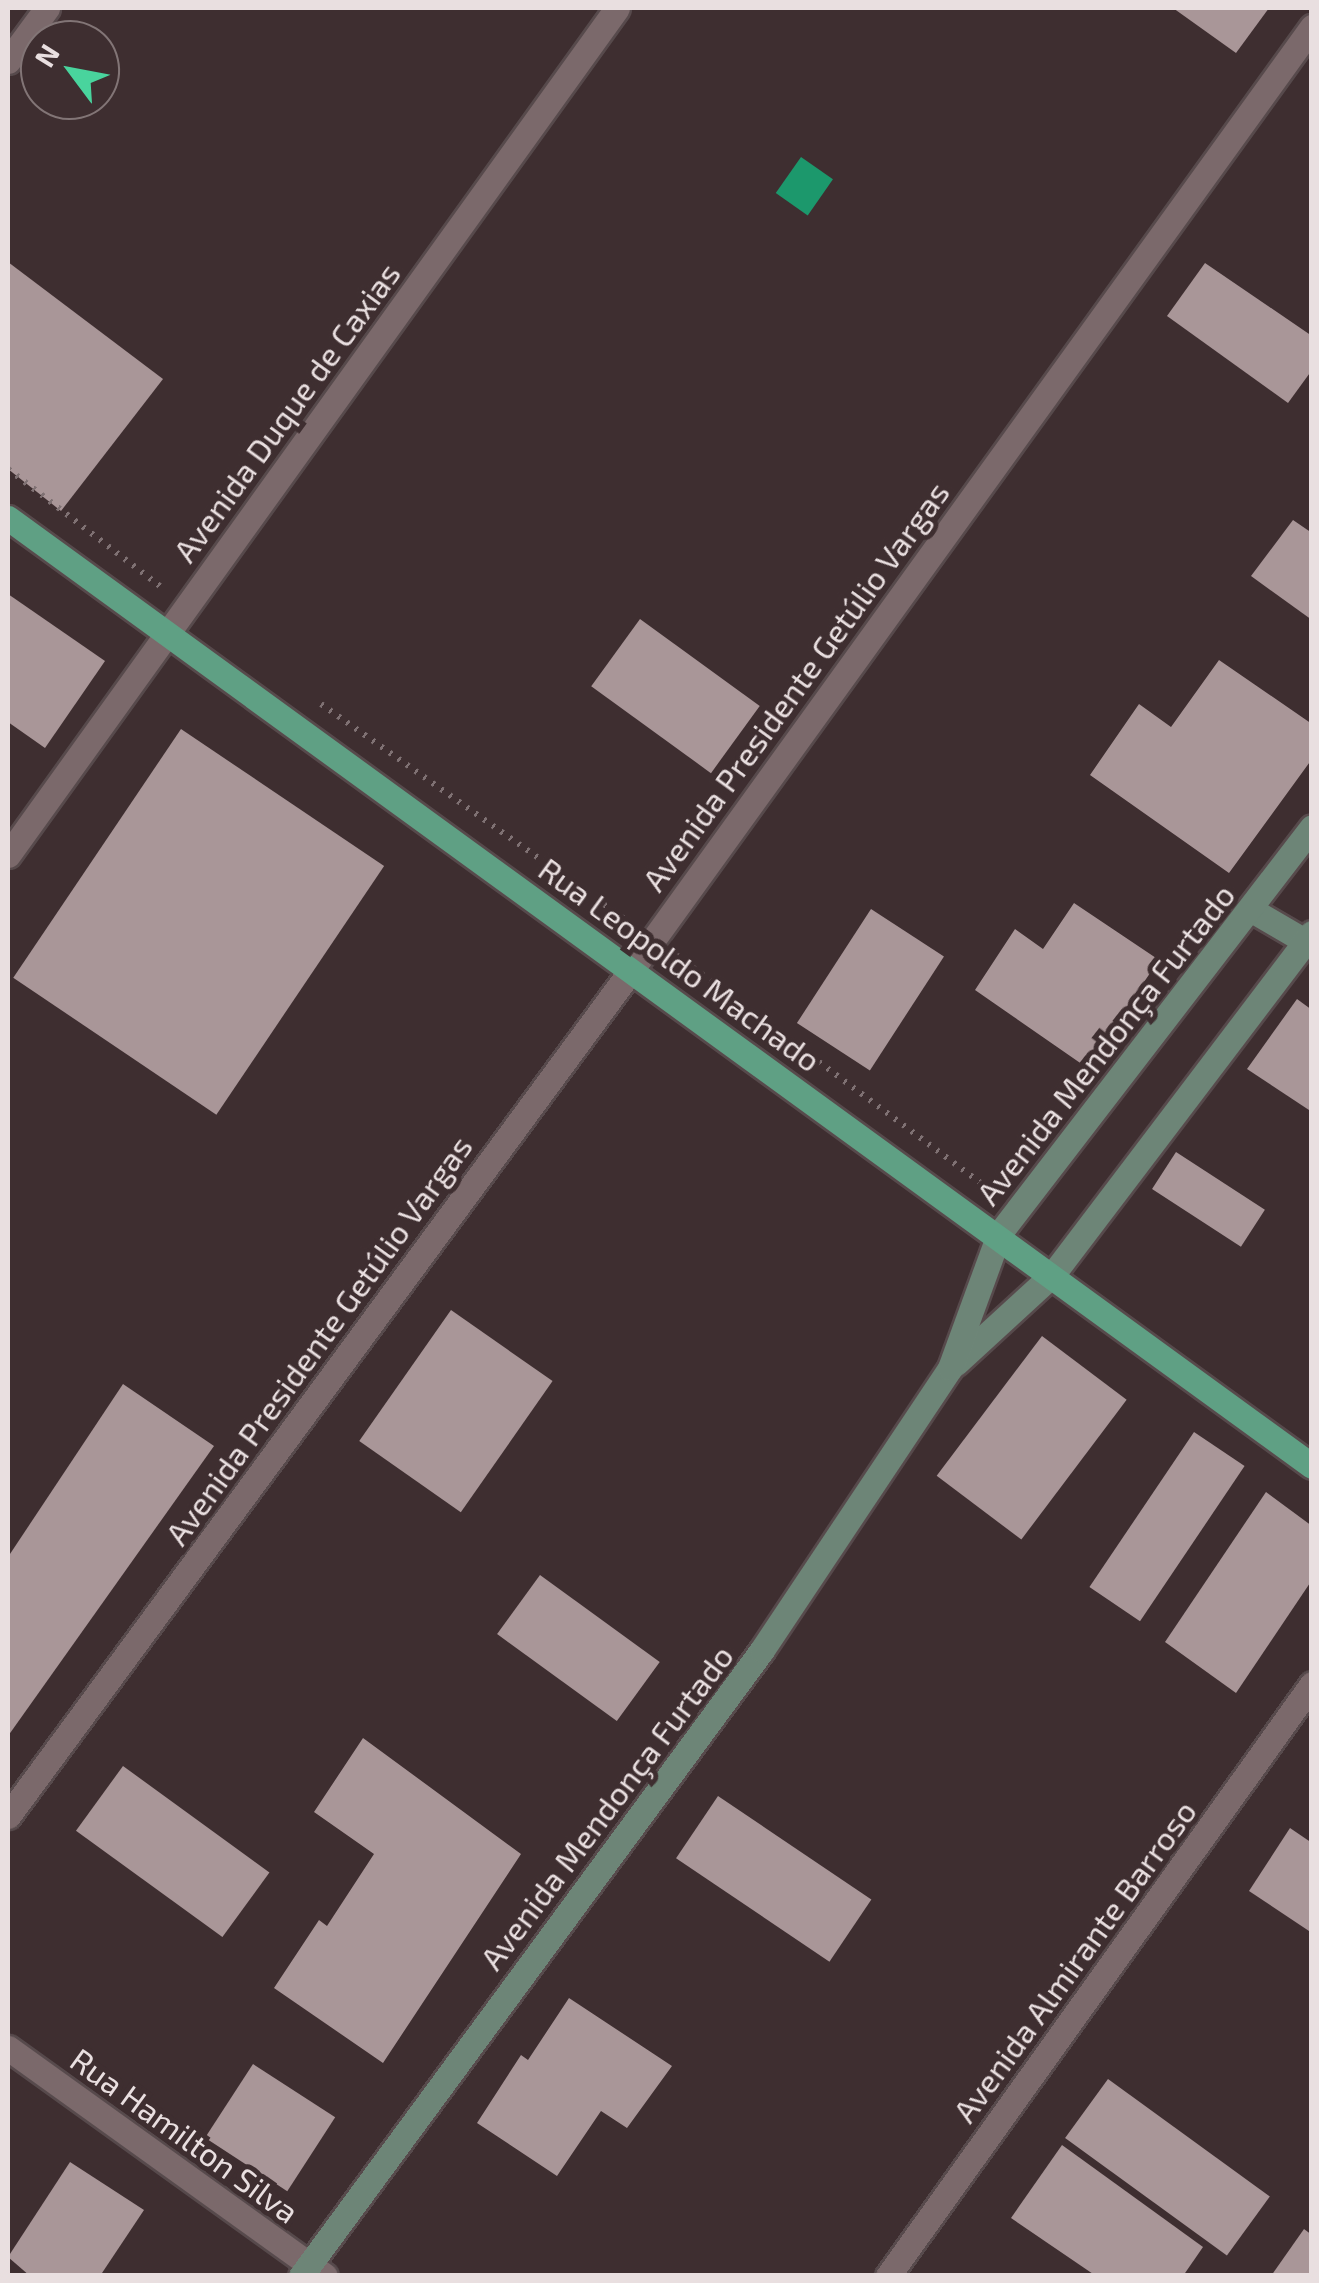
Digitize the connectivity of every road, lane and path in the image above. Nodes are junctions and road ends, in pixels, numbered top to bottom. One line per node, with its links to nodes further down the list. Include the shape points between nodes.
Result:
1 (46, 8): 4 (street)
2 (616, 8): 6 (street, Avenida Duque de Caxias)
3 (1312, 27): 11 (street, Avenida Presidente Getúlio Vargas)
4 (8, 62)
5 (8, 518): 6 (main road, Rua Leopoldo Machado)
6 (165, 635): 8 (street, Avenida Duque de Caxias); 11 (main road, Rua Leopoldo Machado)
7 (1312, 827): 9 (street, Avenida Mendonça Furtado)
8 (8, 855)
9 (1250, 909): 10 (street); 12 (street, Avenida Mendonça Furtado)
10 (1309, 937): 13 (street, Avenida Mendonça Furtado)
11 (632, 969): 12 (main road, Rua Leopoldo Machado); 17 (street, Avenida Presidente Getúlio Vargas)
12 (999, 1234): 13 (main road, Rua Leopoldo Machado); 14 (street, Avenida Mendonça Furtado)
13 (1052, 1274): 14 (street, Avenida Mendonça Furtado); 15 (main road, Rua Leopoldo Machado)
14 (950, 1368): 19 (street, Avenida Mendonça Furtado, via 762,1650)
15 (1312, 1466)
16 (1312, 1684): 20 (street, Avenida Almirante Barroso)
17 (8, 1816)
18 (8, 2048): 19 (street, Rua Hamilton Silva)
19 (312, 2272)
20 (888, 2276)

